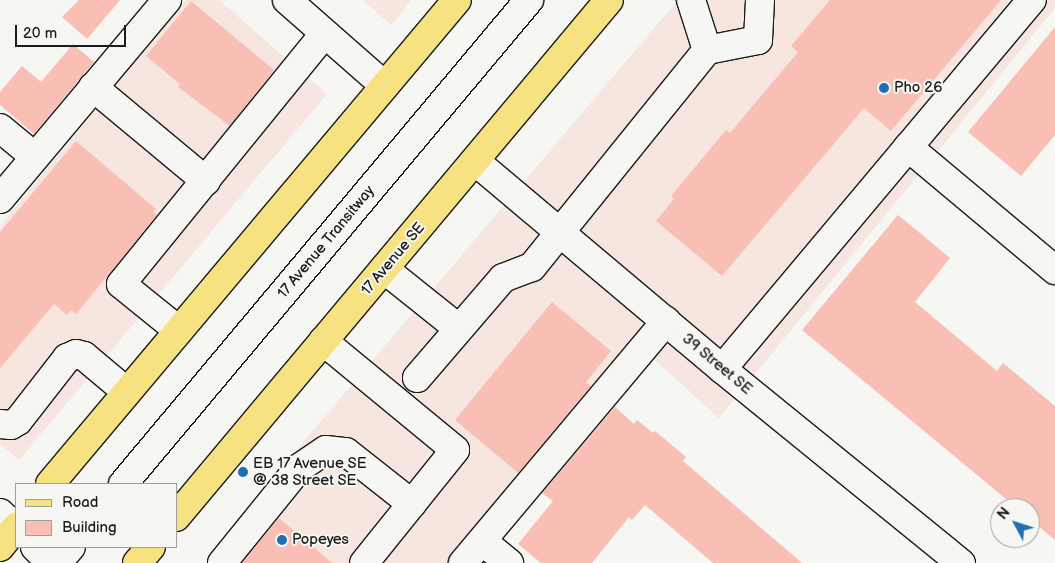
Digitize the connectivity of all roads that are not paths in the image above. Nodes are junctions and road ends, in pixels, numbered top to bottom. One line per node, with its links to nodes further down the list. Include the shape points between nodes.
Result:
1 (167, 0): 12 (street)
2 (287, 0): 9 (street)
3 (457, 0): 11 (main road)
4 (529, 0): 31 (street, 17 Avenue Transitway)
5 (609, 0): 16 (main road, 17 Avenue SE)
6 (691, 0): 10 (street)
7 (760, 0): 10 (street, via 758,40)
8 (1032, 0): 14 (street)
9 (324, 34): 11 (street); 17 (street)
10 (707, 50): 19 (street)
11 (385, 86): 24 (main road)
12 (93, 87): 15 (street); 17 (street)
13 (0, 128): 15 (street)
14 (908, 147): 21 (street); 26 (street)
15 (35, 157): 18 (street)
16 (475, 161): 19 (street, 39 Street SE); 20 (main road, 17 Avenue SE)
17 (206, 181): 24 (street, via 121,284)
18 (0, 199)
19 (559, 231): 22 (street, 39 Street SE); 23 (street, via 532,267 503,278)
20 (384, 269): 23 (street); 25 (main road, 17 Avenue SE)
21 (1055, 270)
22 (666, 322): 26 (street, 39 Street SE); 34 (street)
23 (458, 328): 27 (street)
24 (178, 330): 28 (main road)
25 (324, 341): 32 (street, via 456,450); 33 (main road, 17 Avenue SE)
26 (722, 369): 45 (street, 39 Street SE)
27 (417, 378)
28 (126, 392): 29 (street, via 84,356 76,354 67,358 18,421 11,425); 30 (main road)
29 (0, 424)
30 (51, 483)
31 (124, 483)
32 (412, 504): 41 (street, via 346,452 326,450 299,468); 42 (street)
33 (178, 515)
34 (482, 541): 43 (street); 44 (street)
35 (36, 548): 38 (street)
36 (70, 548): 39 (street)
37 (150, 548): 40 (main road)
38 (51, 563)
39 (57, 563)
40 (137, 563)
41 (222, 563)
42 (364, 563)
43 (463, 563)
44 (509, 563)
45 (961, 563)

